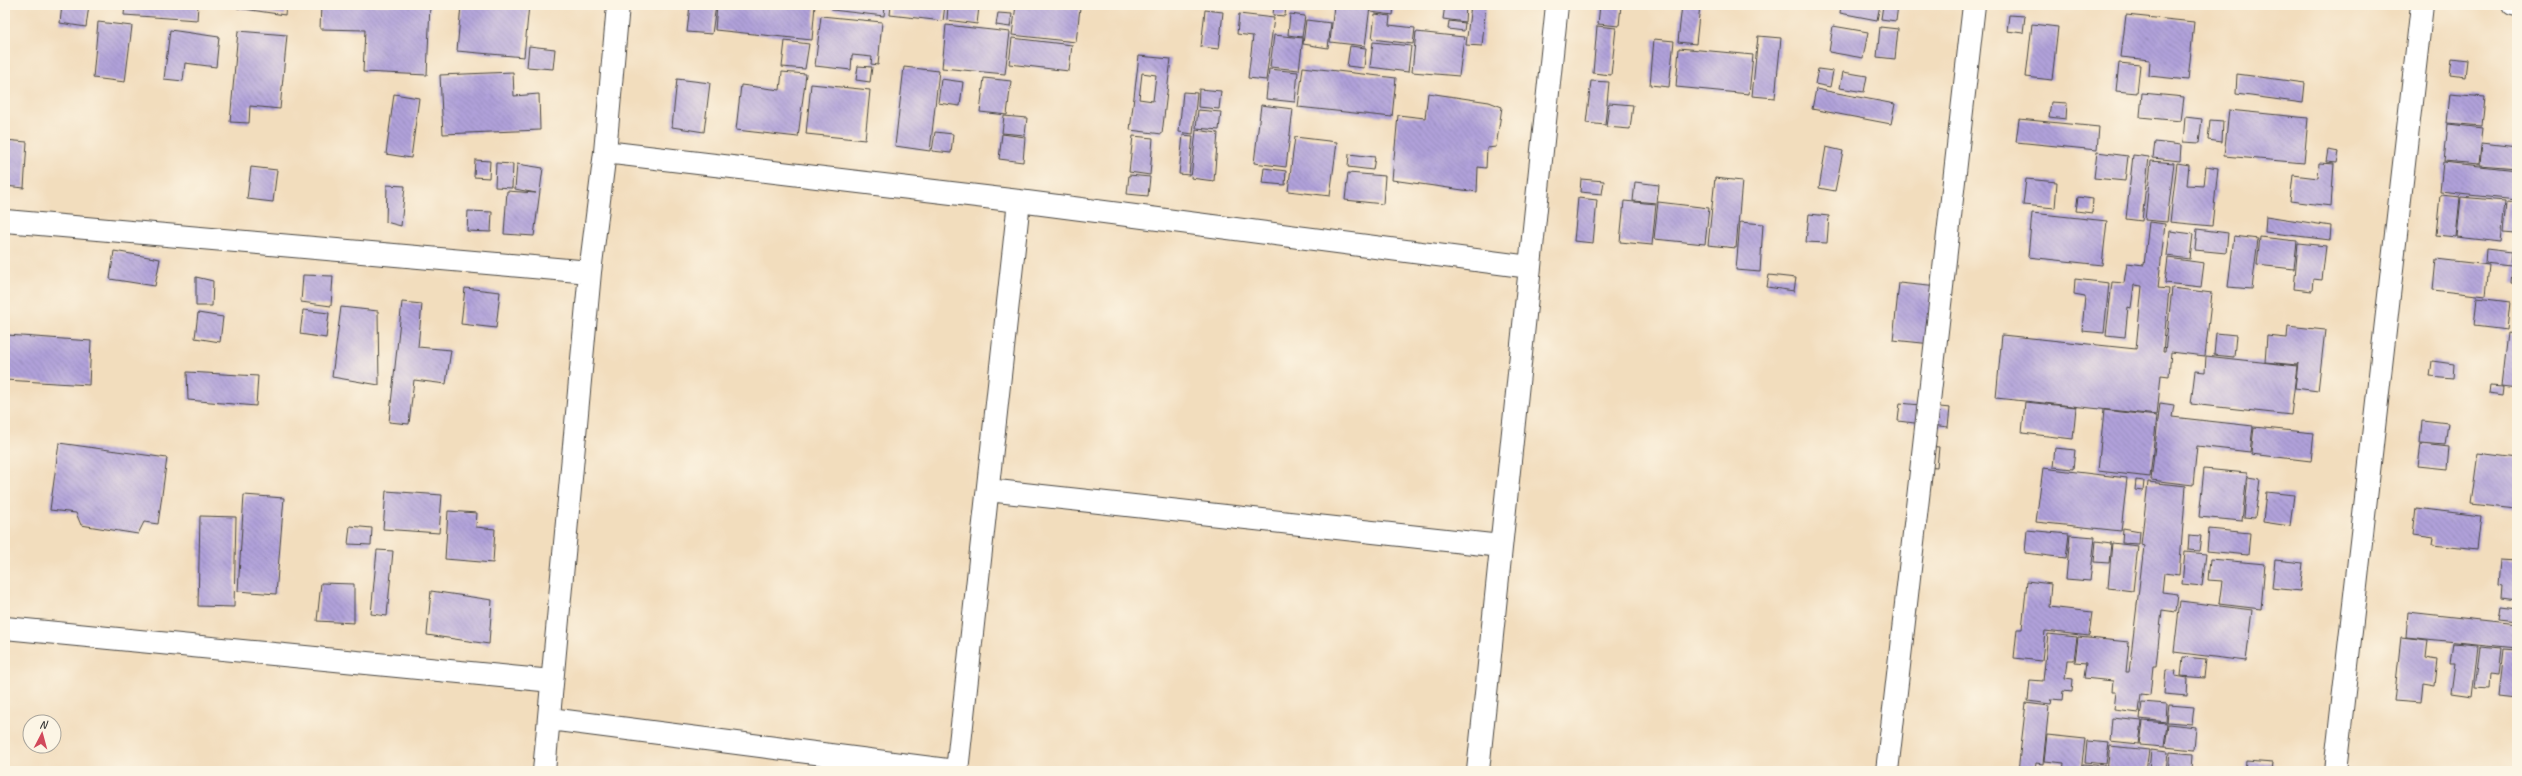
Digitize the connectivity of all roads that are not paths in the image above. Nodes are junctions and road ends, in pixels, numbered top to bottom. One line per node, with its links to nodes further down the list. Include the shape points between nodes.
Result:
1 (618, 5): 7 (street)
2 (1557, 5): 10 (street)
3 (1974, 5): 20 (street)
4 (2422, 5): 21 (street)
5 (2513, 5): 6 (street)
6 (2517, 6)
7 (605, 152): 8 (street); 11 (street)
8 (1019, 201): 10 (street); 12 (street)
9 (5, 221): 11 (street)
10 (1530, 266): 13 (street)
11 (590, 272): 15 (street)
12 (988, 490): 13 (street); 18 (street)
13 (1501, 546): 19 (street)
14 (5, 628): 15 (street)
15 (552, 681): 16 (street)
16 (550, 719): 17 (street); 18 (street)
17 (544, 771)
18 (956, 771)
19 (1478, 771)
20 (1887, 771)
21 (2335, 771)

